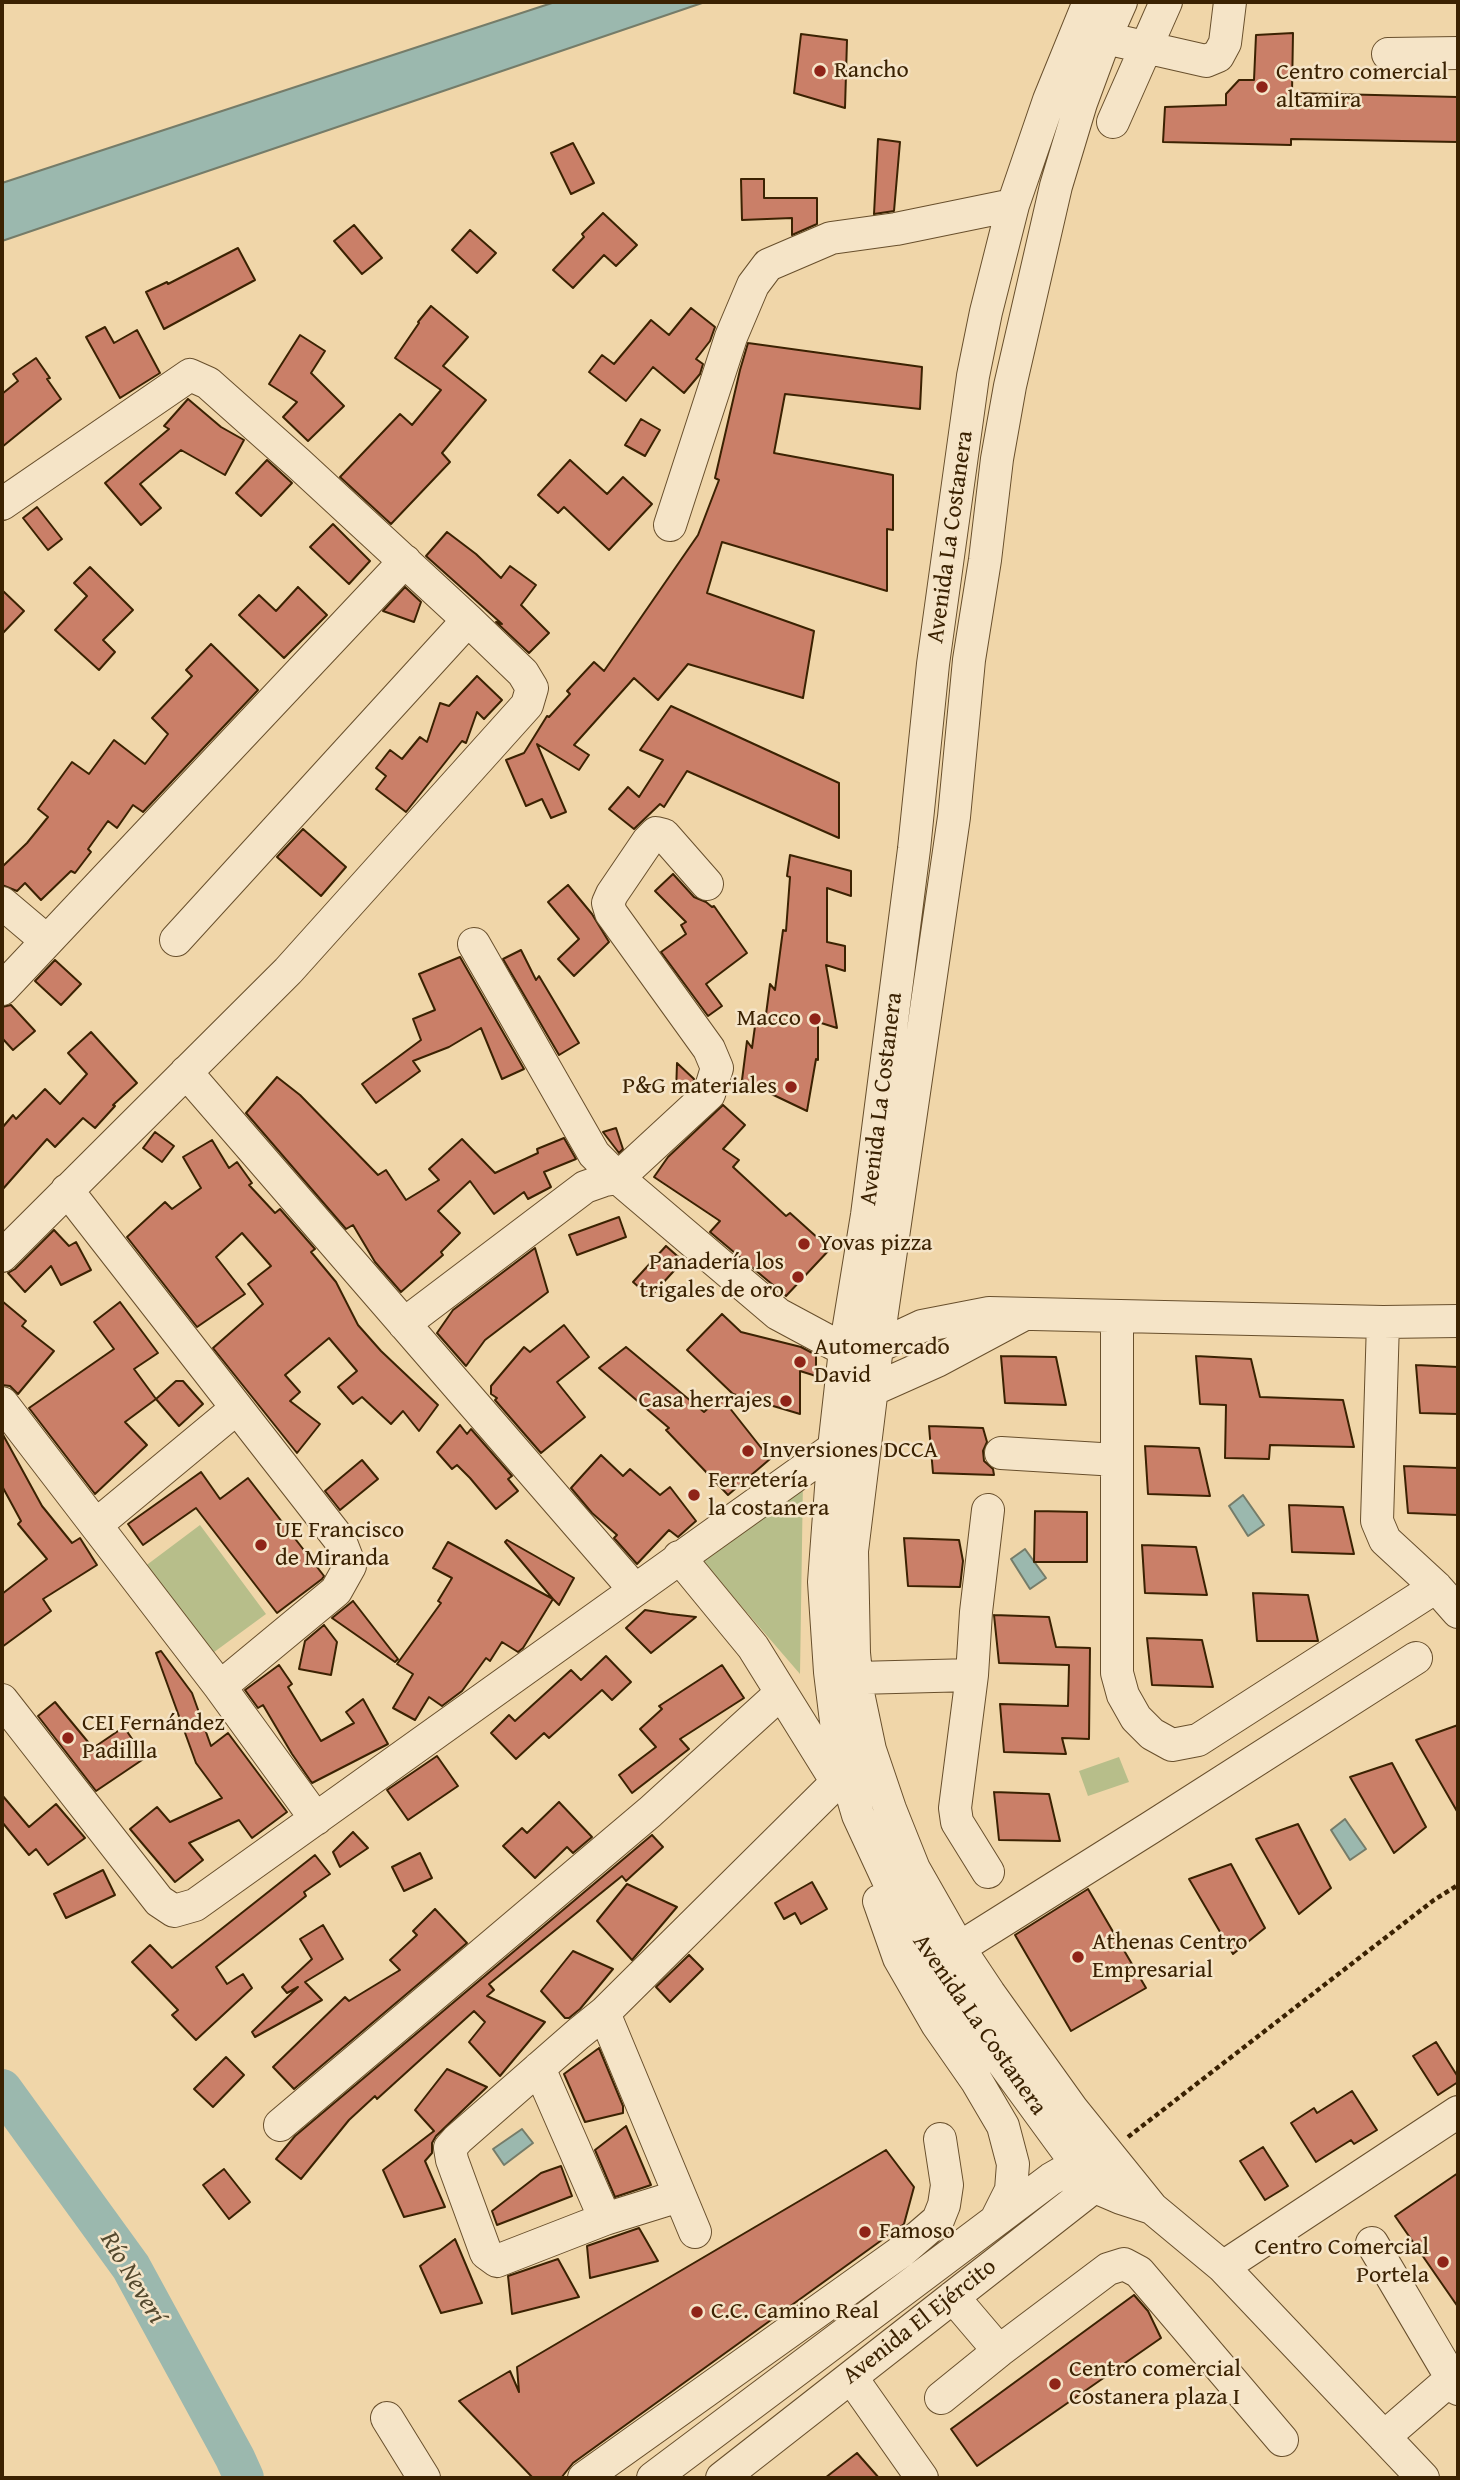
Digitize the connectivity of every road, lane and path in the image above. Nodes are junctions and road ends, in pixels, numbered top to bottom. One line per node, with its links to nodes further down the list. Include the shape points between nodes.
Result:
1 (1089, 2): 10 (street, Avenida La Costanera)
2 (1121, 2): 5 (street, Avenida La Costanera)
3 (1166, 2): 6 (street)
4 (1230, 2): 6 (street, via 1225,43 1218,56 1206,61)
5 (1104, 38): 6 (street); 30 (street, Avenida La Costanera, via 1056,186 997,459 969,660 954,817)
6 (1144, 48): 9 (street)
7 (1458, 53): 8 (street)
8 (1388, 54)
9 (1113, 122)
10 (1013, 205): 12 (street, via 831,238 768,265 753,285 731,337); 31 (street, Avenida La Costanera, via 973,376 933,664 867,1215)
11 (2, 504): 13 (street, via 190,374 208,383)
12 (670, 525)
13 (405, 561): 14 (street); 18 (street)
14 (468, 620): 17 (street); 21 (street, via 523,673 532,688 527,705 288,971)
15 (706, 884): 22 (street, via 664,835 656,833 608,903 611,914 709,1049 716,1068 709,1094)
16 (2, 903): 18 (street)
17 (176, 940)
18 (47, 941): 20 (street)
19 (474, 944): 22 (street, via 593,1154)
20 (2, 989)
21 (186, 1072): 23 (street); 29 (street)
22 (618, 1178): 29 (street, via 585,1187); 31 (street, via 778,1314)
23 (67, 1190): 24 (street); 34 (street)
24 (2, 1255)
25 (1028, 1312): 26 (street); 30 (street, via 989,1312 922,1326); 32 (street)
26 (1117, 1317): 28 (street); 37 (street)
27 (1458, 1321): 28 (street)
28 (1383, 1322): 41 (street, via 1377,1521 1385,1540)
29 (404, 1324): 42 (street)
30 (877, 1347): 31 (street); 32 (street, Avenida La Costanera)
31 (845, 1350): 35 (street, Avenida La Costanera)
32 (872, 1390): 46 (street, Avenida La Costanera, via 852,1551)
33 (2, 1403): 39 (street)
34 (237, 1408): 39 (street); 47 (street, via 340,1540 350,1566 336,1591)
35 (834, 1448): 40 (street); 52 (street, Avenida La Costanera, via 824,1582 826,1626 840,1754)
36 (1001, 1453): 37 (street)
37 (1117, 1460): 41 (street, via 1117,1673 1136,1718 1172,1745 1198,1740)
38 (988, 1510): 45 (street)
39 (96, 1525): 47 (street)
40 (679, 1557): 42 (street); 48 (street, via 753,1647)
41 (1436, 1587): 43 (street)
42 (635, 1590): 51 (street)
43 (1458, 1612)
44 (1416, 1658): 55 (street)
45 (972, 1675): 46 (street); 53 (street, via 955,1808 957,1822)
46 (857, 1678): 55 (street, Avenida La Costanera, via 870,1750 890,1809 914,1869)
47 (220, 1687): 51 (street)
48 (781, 1693): 50 (street); 59 (street, via 650,1812)
49 (2, 1700): 51 (street, via 159,1900 174,1911 195,1905)
50 (837, 1782): 52 (street); 56 (street)
51 (316, 1819)
52 (861, 1823): 62 (street, Avenida La Costanera, via 908,1923 955,1997); 66 (street, via 877,1896 899,1958 1003,2126 1013,2164 1012,2190)
53 (988, 1872)
54 (1458, 1885): 61 (path)
55 (958, 1948): 61 (street, Avenida La Costanera)
56 (604, 2013): 57 (street); 63 (street)
57 (539, 2068): 65 (street); 65 (street, via 450,2148 486,2253 497,2261 510,2258)
58 (1458, 2112): 70 (street)
59 (280, 2125)
60 (940, 2139): 69 (street, via 947,2185 944,2205 938,2220)
61 (1110, 2157): 62 (street, Avenida El Ejército); 64 (street, Avenida La Costanera)
62 (1084, 2175): 64 (street, via 1121,2198); 66 (street, Avenida El Ejército); 72 (street, Avenida El Ejército)
63 (680, 2196): 65 (street); 67 (street)
64 (1152, 2208): 70 (street)
65 (605, 2219)
66 (995, 2222): 71 (street, Avenida El Ejército)
67 (695, 2232)
68 (1372, 2243): 75 (street)
69 (902, 2251): 71 (street); 78 (street)
70 (1223, 2267): 79 (street)
71 (924, 2275): 81 (street, Avenida El Ejército)
72 (953, 2297): 73 (street); 74 (street, Avenida El Ejército)
73 (999, 2351): 76 (street); 80 (street, via 1108,2269 1124,2264 1139,2272)
74 (851, 2377): 84 (street, Avenida El Ejército); 85 (street)
75 (1455, 2384): 79 (street)
76 (941, 2398)
77 (387, 2418): 82 (street)
78 (651, 2431): 81 (street); 83 (street)
79 (1384, 2437): 86 (street)
80 (1282, 2440)
81 (669, 2474)
82 (424, 2478)
83 (584, 2478)
84 (722, 2478)
85 (922, 2478)
86 (1423, 2478)

